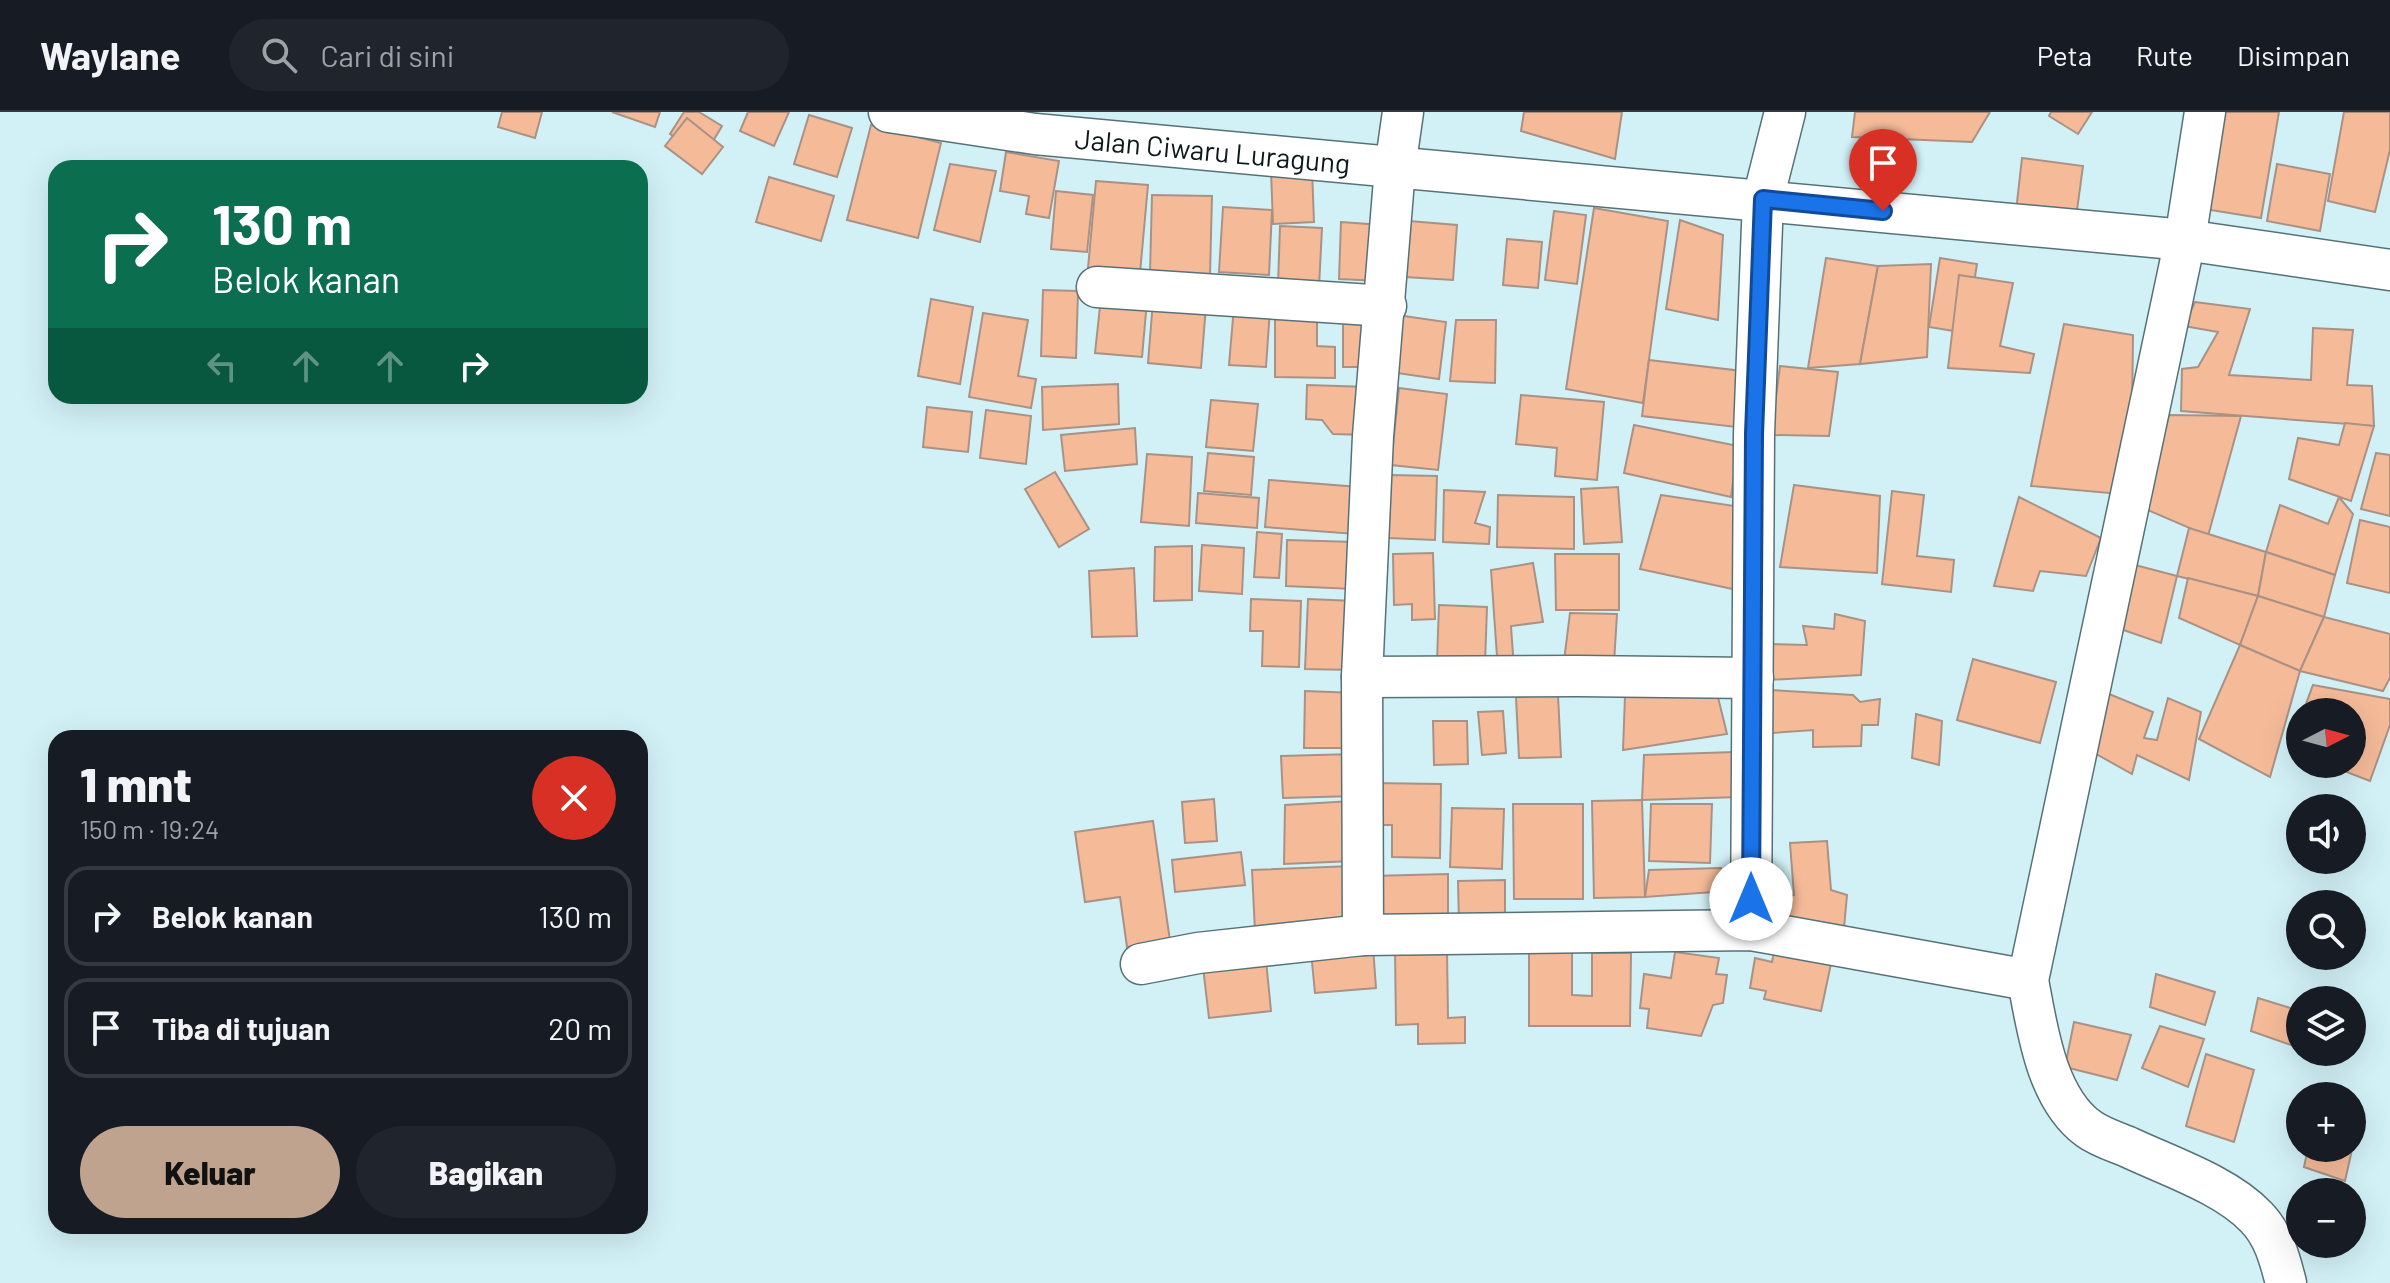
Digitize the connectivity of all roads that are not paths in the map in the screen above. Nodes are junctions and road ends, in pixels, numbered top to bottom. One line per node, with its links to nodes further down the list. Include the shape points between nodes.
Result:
1 (891, 112): 5 (street, Jalan Ciwaru Luragung, via 1035,134)
2 (1403, 112): 5 (street)
3 (1785, 112): 6 (street)
4 (2205, 112): 7 (street)
5 (1395, 168): 6 (street, Jalan Ciwaru Luragung); 10 (street)
6 (1763, 199): 7 (street, Jalan Ciwaru Luragung); 12 (street, via 1754,434)
7 (2185, 240): 8 (street, Jalan Ciwaru Luragung); 16 (street)
8 (2390, 270)
9 (1097, 287): 10 (street)
10 (1386, 306): 11 (street, via 1373,436)
11 (1362, 677): 12 (street); 14 (street)
12 (1753, 678): 13 (street)
13 (1751, 930): 14 (street); 16 (street)
14 (1363, 935): 15 (street)
15 (1141, 964)
16 (2028, 980): 17 (street, via 2052,1081 2070,1108 2089,1129 2221,1191 2257,1217 2279,1252)
17 (2286, 1283)

